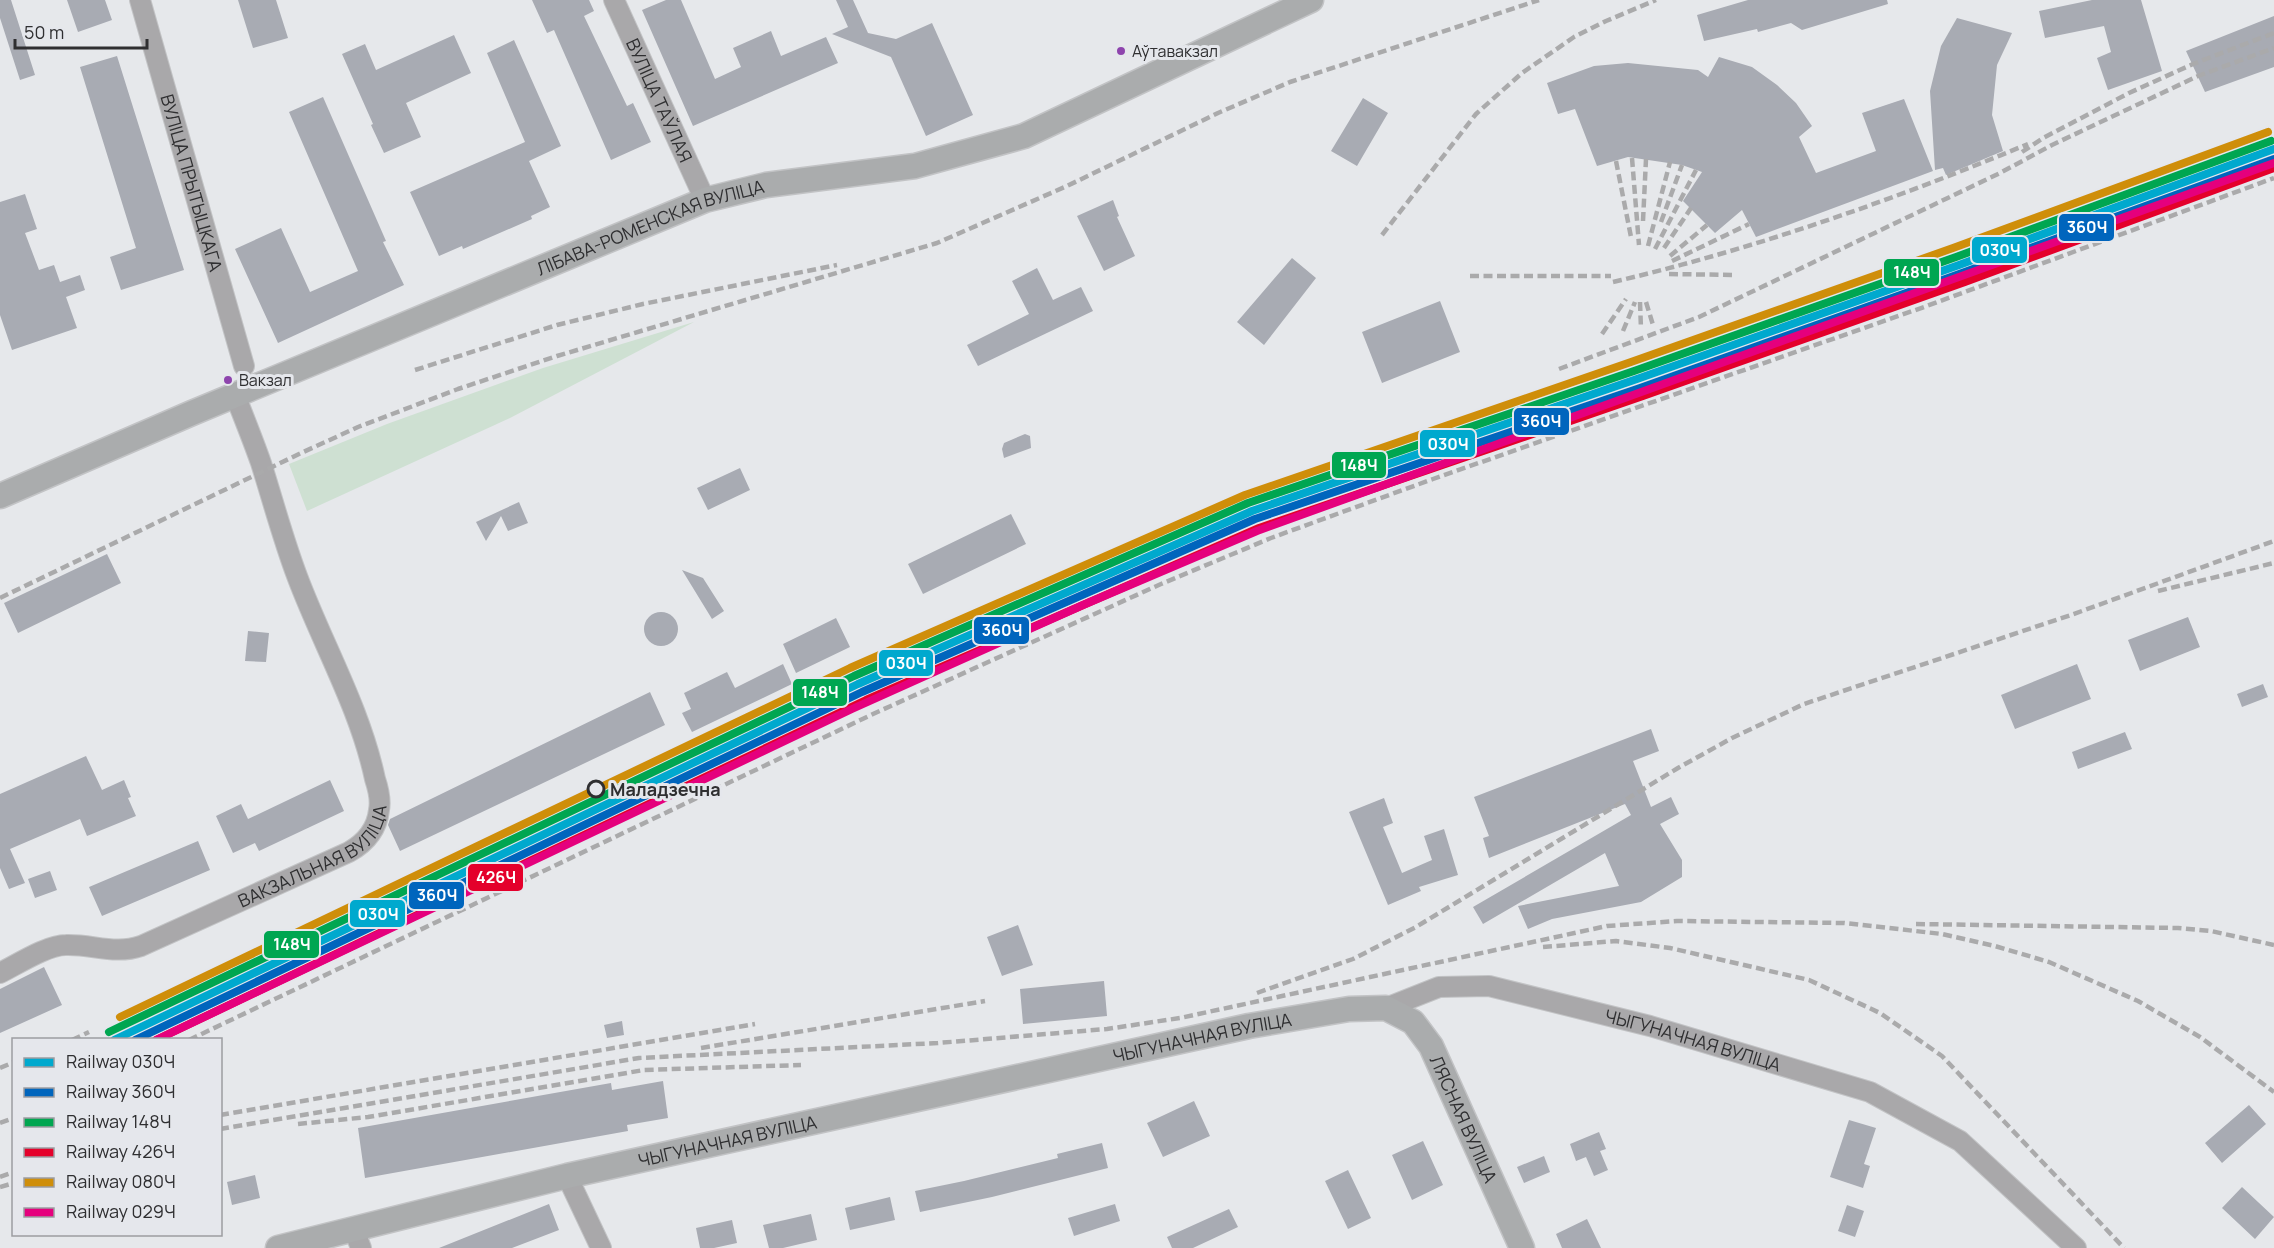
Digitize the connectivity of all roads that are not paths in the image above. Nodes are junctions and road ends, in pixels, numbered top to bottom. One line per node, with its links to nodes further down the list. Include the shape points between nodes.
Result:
1 (140, 0): 5 (street, ВУЛІЦА ПРЫТЫЦКАГА)
2 (614, 0): 4 (street, ВУЛІЦА ТАЎЛАЯ)
3 (1311, 0): 4 (main road, ЛІБАВА-РОМЕНСКАЯ ВУЛІЦА, via 1024,136 915,166 766,186)
4 (705, 200): 6 (main road, ЛІБАВА-РОМЕНСКАЯ ВУЛІЦА)
5 (244, 366)
6 (235, 395): 7 (main road, ЛІБАВА-РОМЕНСКАЯ ВУЛІЦА); 8 (street, ВАКЗАЛЬНАЯ ВУЛІЦА, via 298,579 369,751 379,794 375,824 360,846 349,852 141,946 116,950 65,945)
7 (0, 496)
8 (0, 973)
9 (1386, 1008): 10 (main road, ЧЫГУНАЧНАЯ ВУЛІЦА, via 1249,1026); 14 (main road, ЛЯСНАЯ ВУЛІЦА, via 1413,1022 1431,1046); 15 (street, ЧЫГУНАЧНАЯ ВУЛІЦА, via 1439,987 1489,986 1650,1026 1870,1092 1960,1141)
10 (567, 1176): 11 (main road, ЧЫГУНАЧНАЯ ВУЛІЦА); 13 (street)
11 (358, 1239): 12 (main road, ЧЫГУНАЧНАЯ ВУЛІЦА)
12 (278, 1248)
13 (601, 1248)
14 (1522, 1248)
15 (2076, 1248)

